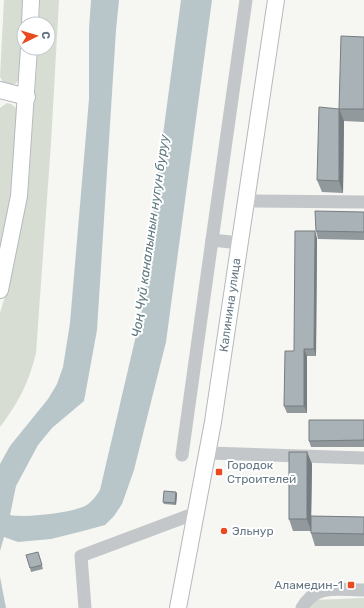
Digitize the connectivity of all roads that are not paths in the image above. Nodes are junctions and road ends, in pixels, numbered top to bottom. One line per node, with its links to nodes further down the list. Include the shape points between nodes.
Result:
1 (32, 0): 4 (main road)
2 (246, 0): 10 (lane)
3 (276, 0): 8 (main road, Калинина улица)
4 (31, 16)
5 (29, 56): 7 (main road)
6 (0, 90): 7 (main road)
7 (27, 97): 12 (main road, via 20,196)
8 (246, 201): 9 (lane); 11 (main road, Калинина улица)
9 (364, 202)
10 (212, 240): 11 (lane); 14 (lane)
11 (240, 243): 13 (main road, Калинина улица)
12 (0, 290)
13 (207, 453): 15 (lane); 16 (main road, Калинина улица)
14 (182, 455)
15 (364, 458)
16 (196, 513): 18 (lane, via 81,556); 19 (main road, Калинина улица)
17 (364, 590): 20 (lane, via 321,590 309,597)
18 (85, 608)
19 (178, 608)
20 (302, 608)

